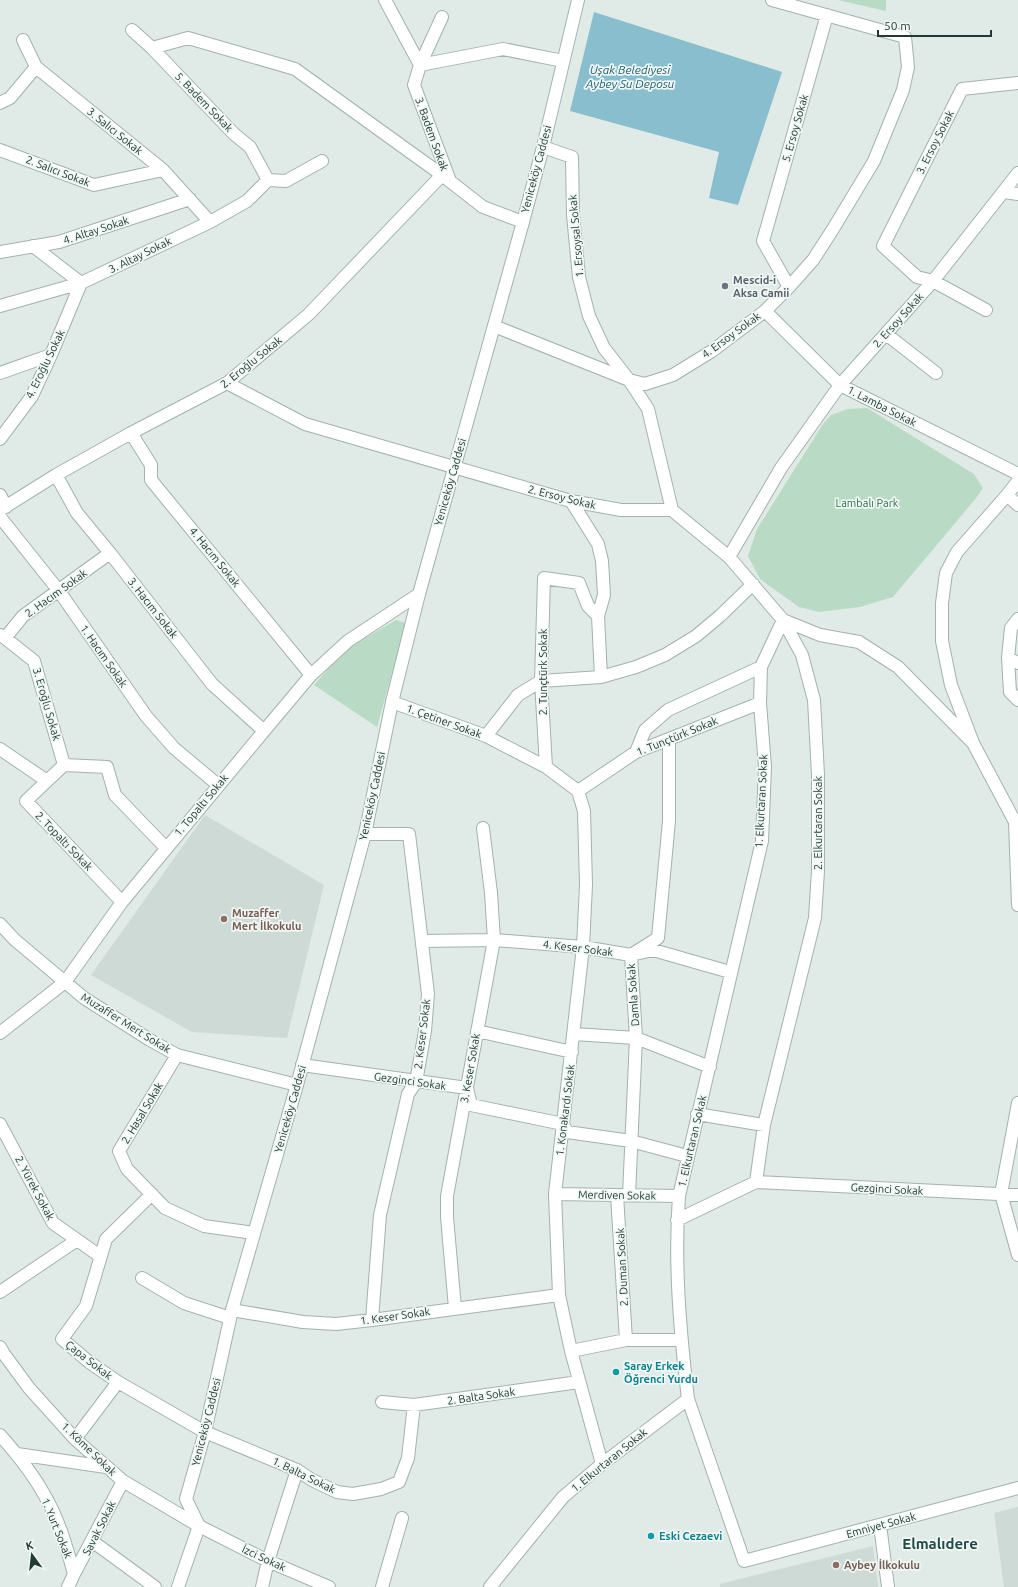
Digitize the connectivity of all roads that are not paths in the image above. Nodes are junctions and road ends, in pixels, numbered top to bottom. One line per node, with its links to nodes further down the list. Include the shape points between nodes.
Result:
1 (385, 0): 10 (street)
2 (578, 0): 9 (street, Yeniceköy Caddesi)
3 (772, 0): 4 (street)
4 (827, 15): 30 (street, 5. Ersoy Sokak, via 763,241); 30 (street, 4. Ersoy Sokak, via 905,37 908,67 903,90 874,161 813,260)
5 (442, 17): 10 (street, 3. Badem Sokak)
6 (132, 30): 8 (street, 5. Badem Sokak)
7 (23, 40): 11 (street, 3. Salıcı Sokak)
8 (152, 48): 19 (street, via 188,38 295,69); 20 (street, 5. Badem Sokak, via 234,134 250,147)
9 (563, 61): 10 (street, via 503,49); 14 (street, Yeniceköy Caddesi)
10 (420, 65): 19 (street, 3. Badem Sokak, via 414,85)
11 (36, 67): 13 (street, via 10,98); 17 (street, 3. Salıcı Sokak)
12 (1018, 83): 28 (street, 3. Ersoy Sokak, via 962,90 883,246 916,277)
13 (0, 103)
14 (542, 147): 25 (street, Yeniceköy Caddesi); 39 (street, 1. Ersoysal Sokak, via 572,158 573,215 579,277 590,316 604,348)
15 (0, 150): 17 (street, 2. Salıcı Sokak, via 94,185)
16 (322, 161): 20 (street, via 286,181)
17 (163, 170): 23 (street, 3. Salıcı Sokak)
18 (1018, 173): 21 (street, 2. Ersoy Sokak)
19 (446, 178): 25 (street, via 483,207); 40 (street, 2. Eroğlu Sokak, via 309,314)
20 (268, 180): 24 (street, 3. Altay Sokak, via 246,201)
21 (1004, 192): 22 (street); 28 (street, 2. Ersoy Sokak)
22 (1018, 194)
23 (190, 198): 24 (street, 3. Salıcı Sokak); 26 (street, 4. Altay Sokak, via 59,242)
24 (210, 222): 29 (street, 3. Altay Sokak)
25 (522, 222): 34 (street, Yeniceköy Caddesi)
26 (33, 246): 27 (street, 4. Altay Sokak); 29 (street)
27 (0, 252)
28 (933, 281): 32 (street); 35 (street, 2. Ersoy Sokak)
29 (81, 283): 31 (street, 3. Altay Sokak); 36 (street, 4. Eroğlu Sokak)
30 (789, 287): 33 (street, 4. Ersoy Sokak)
31 (0, 306)
32 (986, 310)
33 (765, 311): 39 (street, 4. Ersoy Sokak, via 712,351 673,375 645,384); 41 (street, 1. Lamba Sokak)
34 (494, 326): 39 (street, 4. Ersoy Sokak); 44 (street, Yeniceköy Caddesi)
35 (886, 334): 38 (street); 41 (street, 2. Ersoy Sokak)
36 (51, 356): 37 (street); 43 (street, 4. Eroğlu Sokak, via 32,396)
37 (0, 373)
38 (936, 373)
39 (629, 380): 52 (street, via 648,409)
40 (227, 384): 42 (street, 2. Eroğlu Sokak); 44 (street, 2. Ersoy Sokak, via 305,424)
41 (840, 385): 45 (street, 1. Lamba Sokak); 55 (street, 2. Ersoy Sokak, via 781,468)
42 (131, 432): 46 (street, 2. Eroğlu Sokak); 65 (street, 4. Hacım Sokak, via 151,465 152,480)
43 (0, 439)
44 (455, 467): 50 (street, 2. Ersoy Sokak); 58 (street, Yeniceköy Caddesi)
45 (1018, 474)
46 (56, 475): 53 (street, 2. Eroğlu Sokak); 54 (street, 3. Hacım Sokak, via 77,513)
47 (1018, 481): 49 (street)
48 (0, 495): 53 (street)
49 (1007, 495): 51 (street); 74 (street, via 957,552 946,573 942,603 942,641 951,685)
50 (571, 501): 52 (street, 2. Ersoy Sokak, via 621,510); 59 (street, via 598,544 602,561 604,595)
51 (1018, 505)
52 (672, 510): 55 (street, 2. Elkurtaran Sokak)
53 (2, 511): 57 (street, 1. Hacım Sokak)
54 (110, 553): 57 (street, 2. Hacım Sokak); 71 (street, 3. Hacım Sokak, via 212,684)
55 (729, 557): 56 (street, 2. Elkurtaran Sokak)
56 (753, 584): 61 (street, 2. Elkurtaran Sokak); 66 (street, 1. Çetiner Sokak, via 696,636 665,655)
57 (58, 591): 62 (street, 2. Hacım Sokak, via 23,616); 80 (street, 1. Hacım Sokak, via 146,716 174,748)
58 (419, 594): 65 (street, 1. Topaltı Sokak, via 348,641); 69 (street, Yeniceköy Caddesi)
59 (598, 616): 66 (street); 67 (street, 2. Tunçtürk Sokak, via 588,606 579,583 544,578)
60 (1018, 619): 63 (street, via 1012,628)
61 (784, 620): 64 (street, 1. Elkurtaran Sokak); 74 (street, via 820,635 858,642 898,667); 112 (street, 2. Elkurtaran Sokak, via 802,655 814,700 818,775 818,871 815,918)
62 (3, 636): 77 (street, 3. Eroğlu Sokak, via 34,661)
63 (1013, 660): 68 (street)
64 (761, 667): 70 (street, 1. Elkurtaran Sokak); 76 (street, via 668,710 645,730)
65 (312, 675): 71 (street, 1. Topaltı Sokak)
66 (601, 677): 67 (street, 1. Çetiner Sokak)
67 (541, 681): 72 (street, 1. Çetiner Sokak, via 518,695); 78 (street, 2. Tunçtürk Sokak)
68 (1014, 696)
69 (392, 702): 72 (street, 1. Çetiner Sokak); 84 (street, Yeniceköy Caddesi)
70 (760, 703): 73 (street, 1. Tunçtürk Sokak); 95 (street, 1. Elkurtaran Sokak, via 765,767 762,841)
71 (264, 731): 80 (street, 1. Topaltı Sokak)
72 (486, 736): 78 (street)
73 (669, 739): 76 (street, 1. Tunçtürk Sokak); 94 (street, Damla Sokak, via 670,821 658,938)
74 (973, 743): 82 (street)
75 (0, 749): 79 (street)
76 (636, 752): 81 (street, 1. Tunçtürk Sokak)
77 (64, 765): 79 (street); 85 (street, via 107,767 115,795)
78 (546, 767): 81 (street)
79 (47, 781): 86 (street, 2. Topaltı Sokak, via 26,801)
80 (218, 785): 85 (street, 1. Topaltı Sokak)
81 (578, 791): 93 (street, 1. Konakardı Sokak, via 584,811 586,885)
82 (1016, 822): 87 (street)
83 (483, 828): 91 (street, 3. Keser Sokak)
84 (365, 834): 92 (street, 2. Keser Sokak, via 409,834); 103 (street, Yeniceköy Caddesi)
85 (166, 848): 86 (street, 1. Topaltı Sokak)
86 (122, 902): 96 (street, 1. Topaltı Sokak)
87 (1018, 905)
88 (0, 924): 90 (street, Muzaffer Mert Sokak)
89 (0, 938): 90 (street)
90 (15, 940): 96 (street, Muzaffer Mert Sokak)
91 (494, 940): 92 (street, 4. Keser Sokak); 93 (street, 4. Keser Sokak); 97 (street, 3. Keser Sokak)
92 (422, 941): 105 (street, 2. Keser Sokak, via 428,994 425,1031)
93 (583, 947): 94 (street, 4. Keser Sokak); 99 (street, 1. Konakardı Sokak)
94 (631, 955): 95 (street, 4. Keser Sokak, via 653,950); 100 (street, Damla Sokak)
95 (730, 972): 104 (street, 1. Elkurtaran Sokak)
96 (65, 982): 98 (street, 1. Topaltı Sokak); 102 (street, Muzaffer Mert Sokak, via 84,998)
97 (477, 1032): 101 (street); 107 (street, 3. Keser Sokak)
98 (0, 1033)
99 (574, 1034): 100 (street); 101 (street, 1. Konakardı Sokak)
100 (636, 1038): 104 (street); 113 (street, Damla Sokak)
101 (572, 1052): 111 (street, 1. Konakardı Sokak)
102 (177, 1055): 106 (street, Muzaffer Mert Sokak); 116 (street, 2. Hasal Sokak, via 119,1151 127,1169)
103 (302, 1066): 105 (street, Gezginci Sokak); 106 (street, Yeniceköy Caddesi)
104 (710, 1067): 109 (street, 1. Elkurtaran Sokak)
105 (416, 1082): 107 (street, Gezginci Sokak); 132 (street, 2. Keser Sokak, via 408,1094 380,1214)
106 (297, 1085): 123 (street, Yeniceköy Caddesi)
107 (467, 1088): 111 (street, via 471,1105); 130 (street, 3. Keser Sokak, via 447,1196)
108 (1018, 1103): 118 (street)
109 (697, 1114): 112 (street); 114 (street, 1. Elkurtaran Sokak)
110 (0, 1124): 124 (street, 2. Yürek Sokak, via 53,1223)
111 (563, 1124): 113 (street, via 567,1132); 117 (street, 1. Konakardı Sokak)
112 (764, 1126): 115 (street, 2. Elkurtaran Sokak)
113 (632, 1141): 114 (street); 119 (street, Damla Sokak)
114 (687, 1156): 121 (street, 1. Elkurtaran Sokak)
115 (756, 1182): 118 (street, Gezginci Sokak); 122 (street)
116 (152, 1194): 123 (street, 2. Hasal Sokak, via 165,1208 204,1226); 126 (street, Çapa Sokak, via 106,1239)
117 (555, 1194): 119 (street, Merdiven Sokak); 129 (street, 1. Konakardı Sokak)
118 (1001, 1194): 120 (street, Gezginci Sokak); 125 (street)
119 (623, 1195): 121 (street, Merdiven Sokak); 133 (street, 2. Duman Sokak)
120 (1018, 1195)
121 (678, 1196): 122 (street, 1. Elkurtaran Sokak)
122 (677, 1220): 134 (street, 1. Elkurtaran Sokak)
123 (254, 1233): 131 (street, Yeniceköy Caddesi)
124 (77, 1240): 126 (street, 2. Yürek Sokak); 128 (street)
125 (1018, 1255)
126 (100, 1256): 137 (street, Çapa Sokak, via 86,1306 62,1339)
127 (142, 1278): 131 (street, 1. Keser Sokak, via 184,1303)
128 (0, 1292)
129 (558, 1295): 130 (street, 1. Keser Sokak); 136 (street, 1. Konakardı Sokak)
130 (455, 1308): 132 (street, 1. Keser Sokak)
131 (231, 1314): 132 (street, 1. Keser Sokak, via 336,1324); 142 (street, Yeniceköy Caddesi)
132 (372, 1320)
133 (626, 1340): 134 (street); 136 (street)
134 (681, 1340): 139 (street, 1. Elkurtaran Sokak)
135 (0, 1347): 144 (street, 1. Köme Sokak, via 29,1388)
136 (571, 1351): 138 (street, 1. Konakardı Sokak)
137 (118, 1382): 142 (street, Çapa Sokak); 144 (street)
138 (579, 1382): 141 (street, 2. Balta Sokak); 146 (street, 1. Konakardı Sokak)
139 (688, 1399): 146 (street, 1. Elkurtaran Sokak); 152 (street, Emniyet Sokak, via 744,1561)
140 (382, 1402): 141 (street, 2. Balta Sokak)
141 (414, 1405): 148 (street, 1. Balta Sokak, via 408,1458 399,1482 381,1489 353,1494 337,1492)
142 (205, 1432): 148 (street, 1. Balta Sokak); 153 (street, Yeniceköy Caddesi, via 186,1499)
143 (0, 1435): 145 (street, 1. Yurt Sokak)
144 (75, 1439): 147 (street, 1. Köme Sokak)
145 (16, 1454): 147 (street); 156 (street, 1. Yurt Sokak, via 46,1497 66,1545)
146 (602, 1464): 163 (street, 1. Elkurtaran Sokak, via 563,1497)
147 (106, 1467): 149 (street, 1. Köme Sokak)
148 (297, 1470): 155 (street)
149 (123, 1481): 153 (street, 1. Köme Sokak); 154 (street, Savak Sokak)
150 (1018, 1488): 152 (street, Emniyet Sokak)
151 (402, 1518): 162 (street)
152 (880, 1525): 164 (street)
153 (199, 1526): 155 (street, İzci Sokak); 159 (street)
154 (92, 1541): 156 (street, Savak Sokak); 158 (street)
155 (268, 1561): 160 (street); 161 (street, İzci Sokak)
156 (74, 1574): 157 (street)
157 (68, 1587)
158 (155, 1587)
159 (178, 1587)
160 (262, 1587)
161 (329, 1587)
162 (382, 1587)
163 (490, 1587)
164 (888, 1587)

